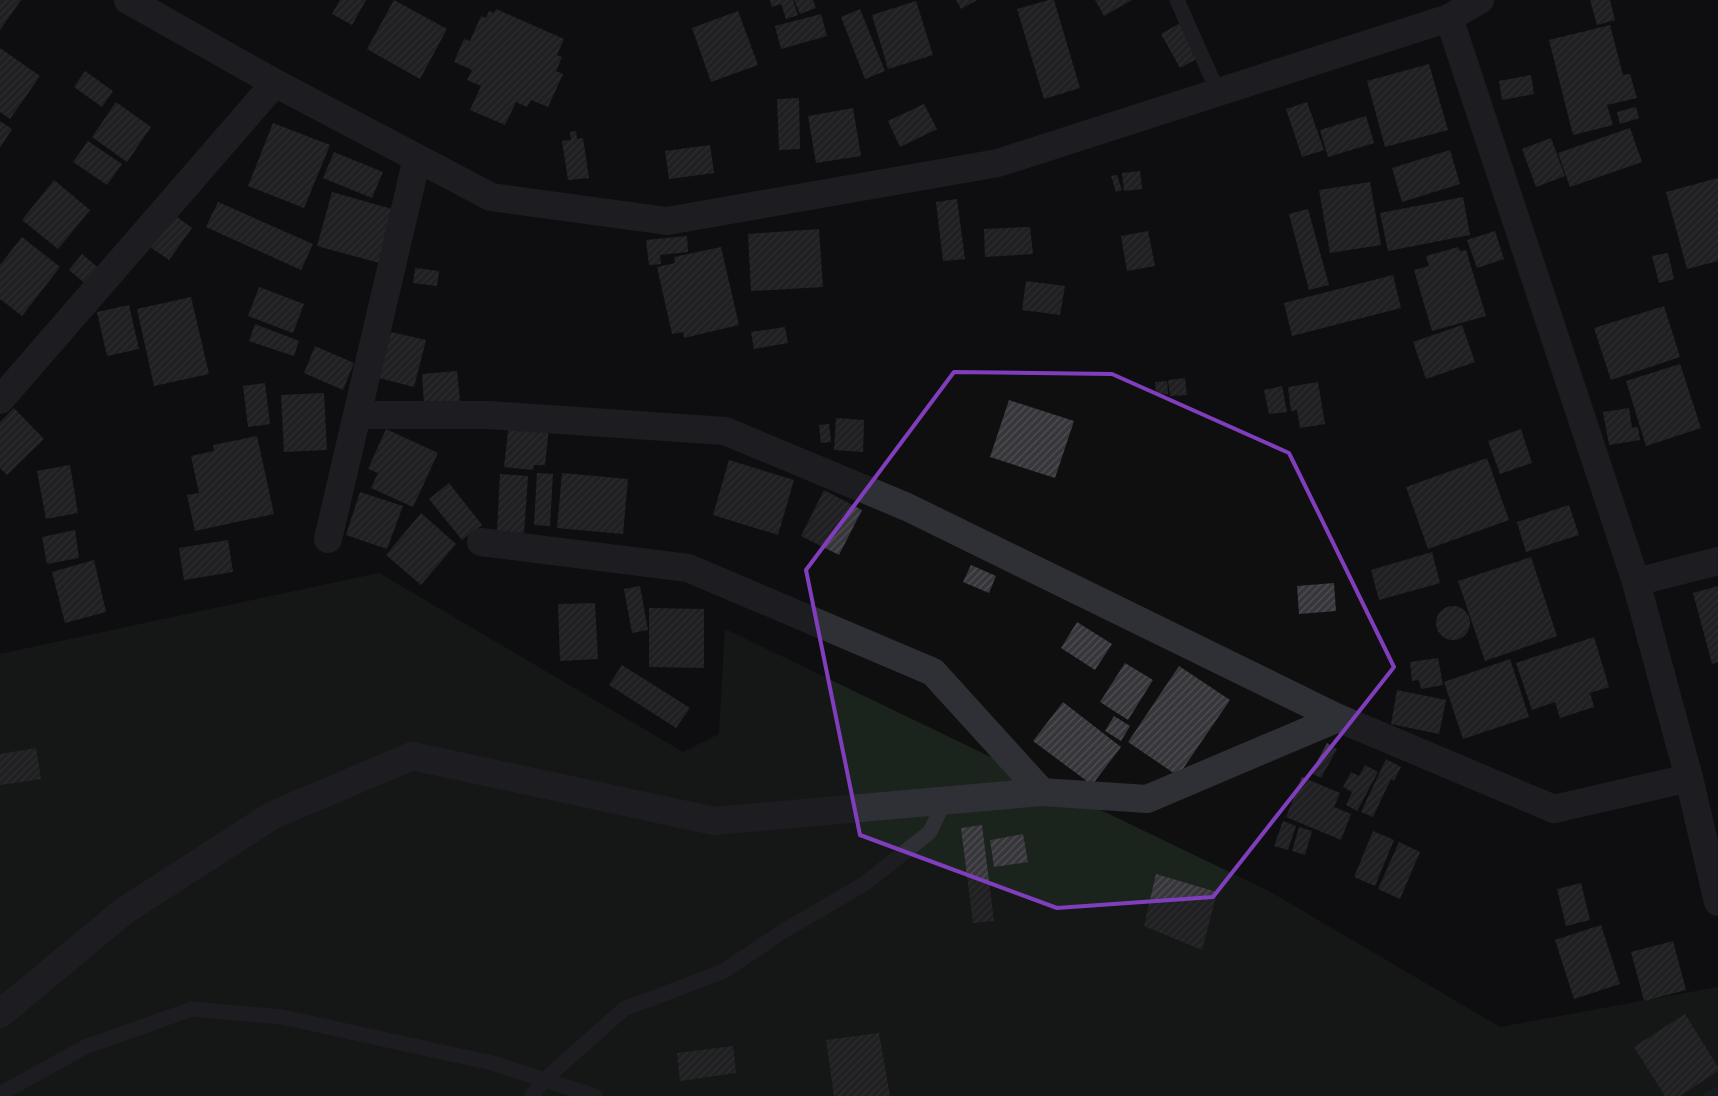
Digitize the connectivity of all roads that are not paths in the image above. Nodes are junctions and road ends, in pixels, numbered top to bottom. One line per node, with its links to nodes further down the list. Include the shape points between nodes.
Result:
1 (128, 0): 5 (street)
2 (1177, 0): 6 (lane)
3 (1480, 0): 4 (street)
4 (1448, 18): 6 (street); 13 (street)
5 (275, 83): 7 (street); 8 (street)
6 (1218, 92): 7 (street, via 998,162 667,221 491,197)
7 (417, 158): 9 (street)
8 (0, 400)
9 (358, 415): 10 (street); 14 (street, via 488,415 725,431 906,507)
10 (328, 539)
11 (481, 542): 16 (street, via 688,568 933,672)
12 (1718, 561): 13 (street)
13 (1636, 582): 15 (street)
14 (1338, 718): 15 (street, via 1554,809); 16 (street, via 1147,799)
15 (1689, 778): 18 (street)
16 (1042, 792): 17 (street)
17 (945, 800): 19 (street, via 714,821 412,756 273,815 124,911); 20 (lane, via 930,832 864,884 782,932 724,971 624,1008)
18 (1718, 902)
19 (0, 1014)
20 (544, 1080): 21 (lane, via 492,1063 282,1017 192,1009 85,1047); 22 (lane); 23 (lane)
21 (0, 1094)
22 (532, 1096)
23 (595, 1096)

